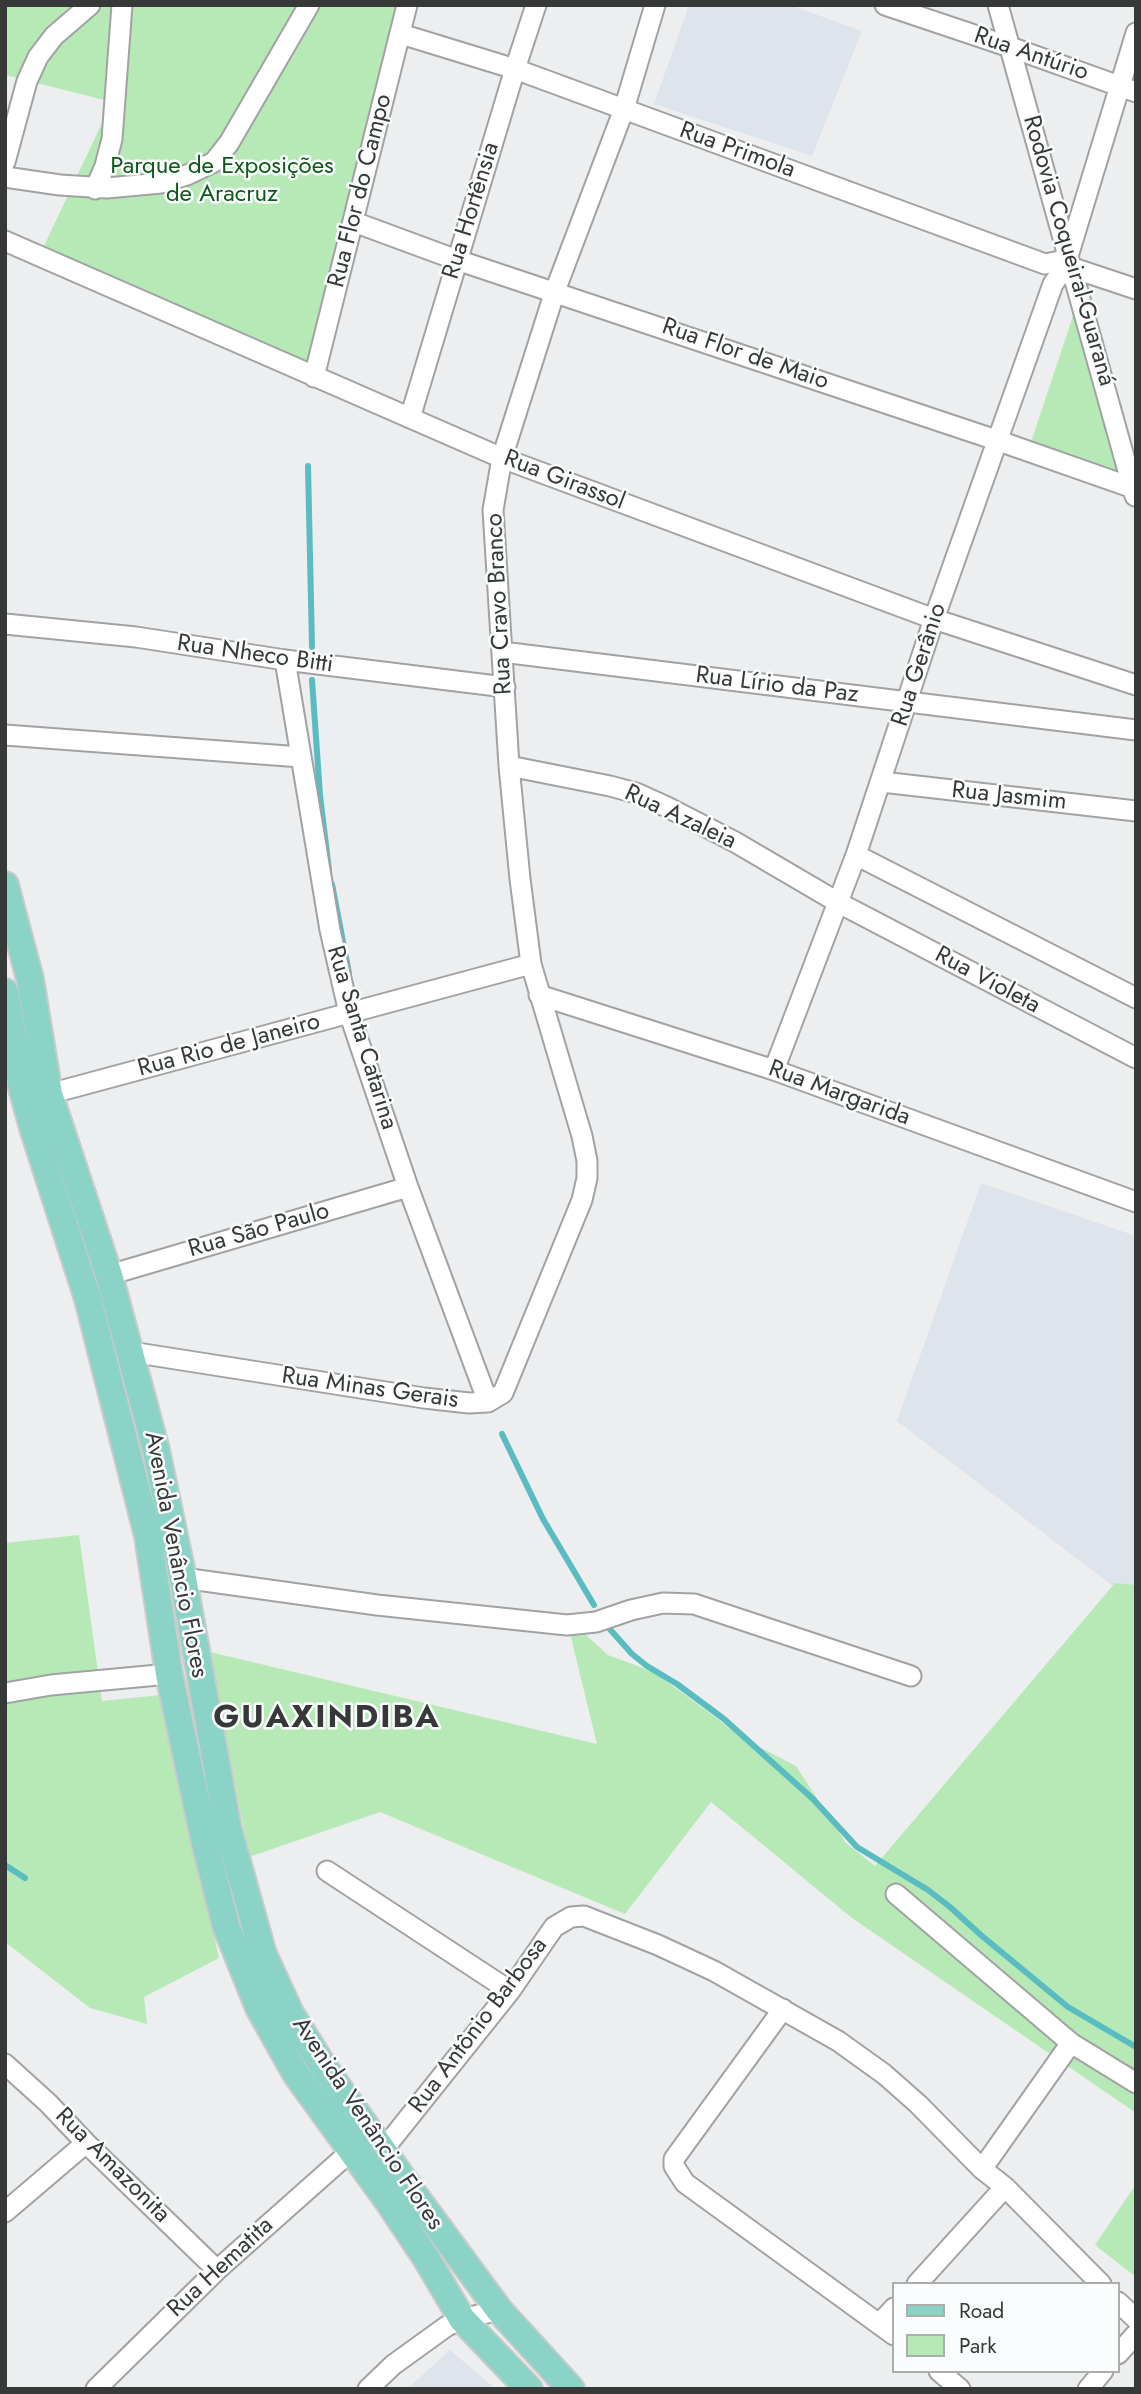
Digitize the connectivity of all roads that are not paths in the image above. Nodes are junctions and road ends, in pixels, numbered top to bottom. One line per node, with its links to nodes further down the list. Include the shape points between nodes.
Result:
1 (90, 5): 15 (street, via 54,36 38,57)
2 (122, 5): 17 (street, via 112,139)
3 (309, 5): 17 (street, via 214,162 161,183)
4 (407, 5): 10 (street, Rua Flor do Campo)
5 (537, 5): 12 (street, Rua Hortênsia)
6 (654, 5): 14 (street, Rua Cravo Branco)
7 (885, 5): 11 (street, Rua Antúrio)
8 (998, 5): 11 (street, Rodovia Coqueiral-Guaraná)
9 (1136, 33): 13 (street, Rua Gerânio)
10 (401, 34): 12 (street, Rua Primola); 18 (street, Rua Flor do Campo)
11 (1010, 47): 13 (street, Rua Antúrio); 21 (street, Rodovia Coqueiral-Guaraná)
12 (514, 69): 14 (street, Rua Primola); 20 (street, Rua Hortênsia)
13 (1127, 89): 21 (street, Rua Gerânio)
14 (624, 109): 21 (street, Rua Primola, via 1033,261); 23 (street, Rua Cravo Branco)
15 (5, 162)
16 (5, 177): 17 (street)
17 (94, 189)
18 (354, 222): 20 (street, Rua Flor de Maio); 24 (street, Rua Flor do Campo)
19 (5, 242): 24 (street, Rua Girassol)
20 (457, 260): 23 (street, Rua Flor de Maio); 25 (street, Rua Hortênsia)
21 (1071, 261): 22 (street); 26 (street, Rua Gerânio, via 1053,284); 28 (street, Rodovia Coqueiral-Guaraná)
22 (1136, 289)
23 (555, 291): 26 (street, Rua Flor de Maio); 27 (street, Rua Cravo Branco)
24 (314, 377): 25 (street, Rua Girassol)
25 (410, 418): 27 (street, Rua Girassol)
26 (999, 441): 28 (street, Rua Flor de Maio); 29 (street, Rua Gerânio)
27 (502, 458): 29 (street, Rua Girassol); 31 (street, Rua Cravo Branco, via 493,510)
28 (1135, 492)
29 (934, 620): 33 (street, Rua Girassol); 35 (street, Rua Gerânio)
30 (5, 624): 32 (street, Rua Nheco Bitti)
31 (502, 652): 34 (street, Rua Cravo Branco); 35 (street, Rua Lírio da Paz)
32 (285, 660): 34 (street, Rua Nheco Bitti); 38 (street, Rua Santa Catarina)
33 (1136, 685)
34 (505, 687): 39 (street, Rua Cravo Branco)
35 (907, 703): 36 (street, Rua Lírio da Paz); 40 (street, Rua Gerânio)
36 (1136, 730)
37 (5, 734): 38 (street)
38 (301, 757): 49 (street, Rua Santa Catarina)
39 (509, 766): 44 (street, Rua Azaleia, via 636,793 735,842); 45 (street, Rua Cravo Branco)
40 (882, 782): 41 (street, Rua Jasmim); 42 (street, Rua Gerânio)
41 (1136, 811)
42 (856, 855): 44 (street, Rua Gerânio); 48 (street)
43 (5, 885): 52 (main road, Avenida Venâncio Flores, via 30,979)
44 (839, 903): 50 (street, Rua Violeta); 51 (street, Rua Gerânio)
45 (531, 964): 47 (street, Rua Cravo Branco); 49 (street, Rua Rio de Janeiro)
46 (5, 992): 60 (main road, Avenida Venâncio Flores, via 27,1108 88,1299 145,1524)
47 (539, 995): 51 (street, Rua Margarida); 53 (street, Rua Cravo Branco)
48 (1136, 998)
49 (349, 1013): 52 (street, Rua Rio de Janeiro); 54 (street, Rua Santa Catarina)
50 (1136, 1058)
51 (774, 1070): 55 (street, Rua Margarida)
52 (50, 1094): 56 (main road, Avenida Venâncio Flores)
53 (582, 1136): 58 (street, Rua Minas Gerais, via 587,1161 582,1200 503,1393)
54 (408, 1187): 56 (street, Rua São Paulo); 58 (street, Rua Santa Catarina)
55 (1136, 1202)
56 (109, 1275): 57 (main road, Avenida Venâncio Flores)
57 (131, 1352): 58 (street, Rua Minas Gerais, via 424,1398); 59 (main road, Avenida Venâncio Flores)
58 (488, 1402)
59 (183, 1578): 61 (street, via 559,1624 596,1622 663,1603 695,1604); 71 (main road, Avenida Venâncio Flores, via 228,1829 263,1954 290,2013)
60 (169, 1674): 62 (street); 72 (main road, Avenida Venâncio Flores, via 205,1843 240,1963 296,2074)
61 (911, 1676)
62 (5, 1693)
63 (327, 1871): 65 (street)
64 (896, 1894): 67 (street)
65 (510, 1992): 66 (street, Rua Antônio Barbosa, via 554,1927 571,1917 584,1916 714,1971); 71 (street, Rua Antônio Barbosa)
66 (783, 2009): 73 (street, via 884,2074); 83 (street, via 674,2159 676,2171 685,2183)
67 (1071, 2043): 69 (street); 73 (street)
68 (5, 2064): 70 (street, Rua Amazonita)
69 (1136, 2083)
70 (86, 2143): 75 (street); 76 (street, Rua Amazonita)
71 (383, 2150): 80 (main road, Avenida Venâncio Flores)
72 (350, 2152): 76 (street, Rua Hematita); 81 (main road, Avenida Venâncio Flores, via 388,2201)
73 (982, 2169): 74 (street)
74 (1005, 2187): 77 (street); 78 (street)
75 (5, 2211)
76 (217, 2270): 88 (street, Rua Hematita)
77 (919, 2282)
78 (1099, 2282)
79 (1120, 2304): 82 (street)
80 (499, 2310): 81 (street); 91 (main road, Avenida Venâncio Flores)
81 (462, 2319): 89 (street, via 429,2337); 90 (main road, Avenida Venâncio Flores)
82 (1136, 2319)
83 (887, 2329)
84 (1136, 2334): 85 (street)
85 (1120, 2352)
86 (941, 2373): 92 (street)
87 (1101, 2373): 93 (street)
88 (96, 2389)
89 (368, 2389)
90 (529, 2389)
91 (571, 2389)
92 (960, 2389)
93 (1088, 2389)

